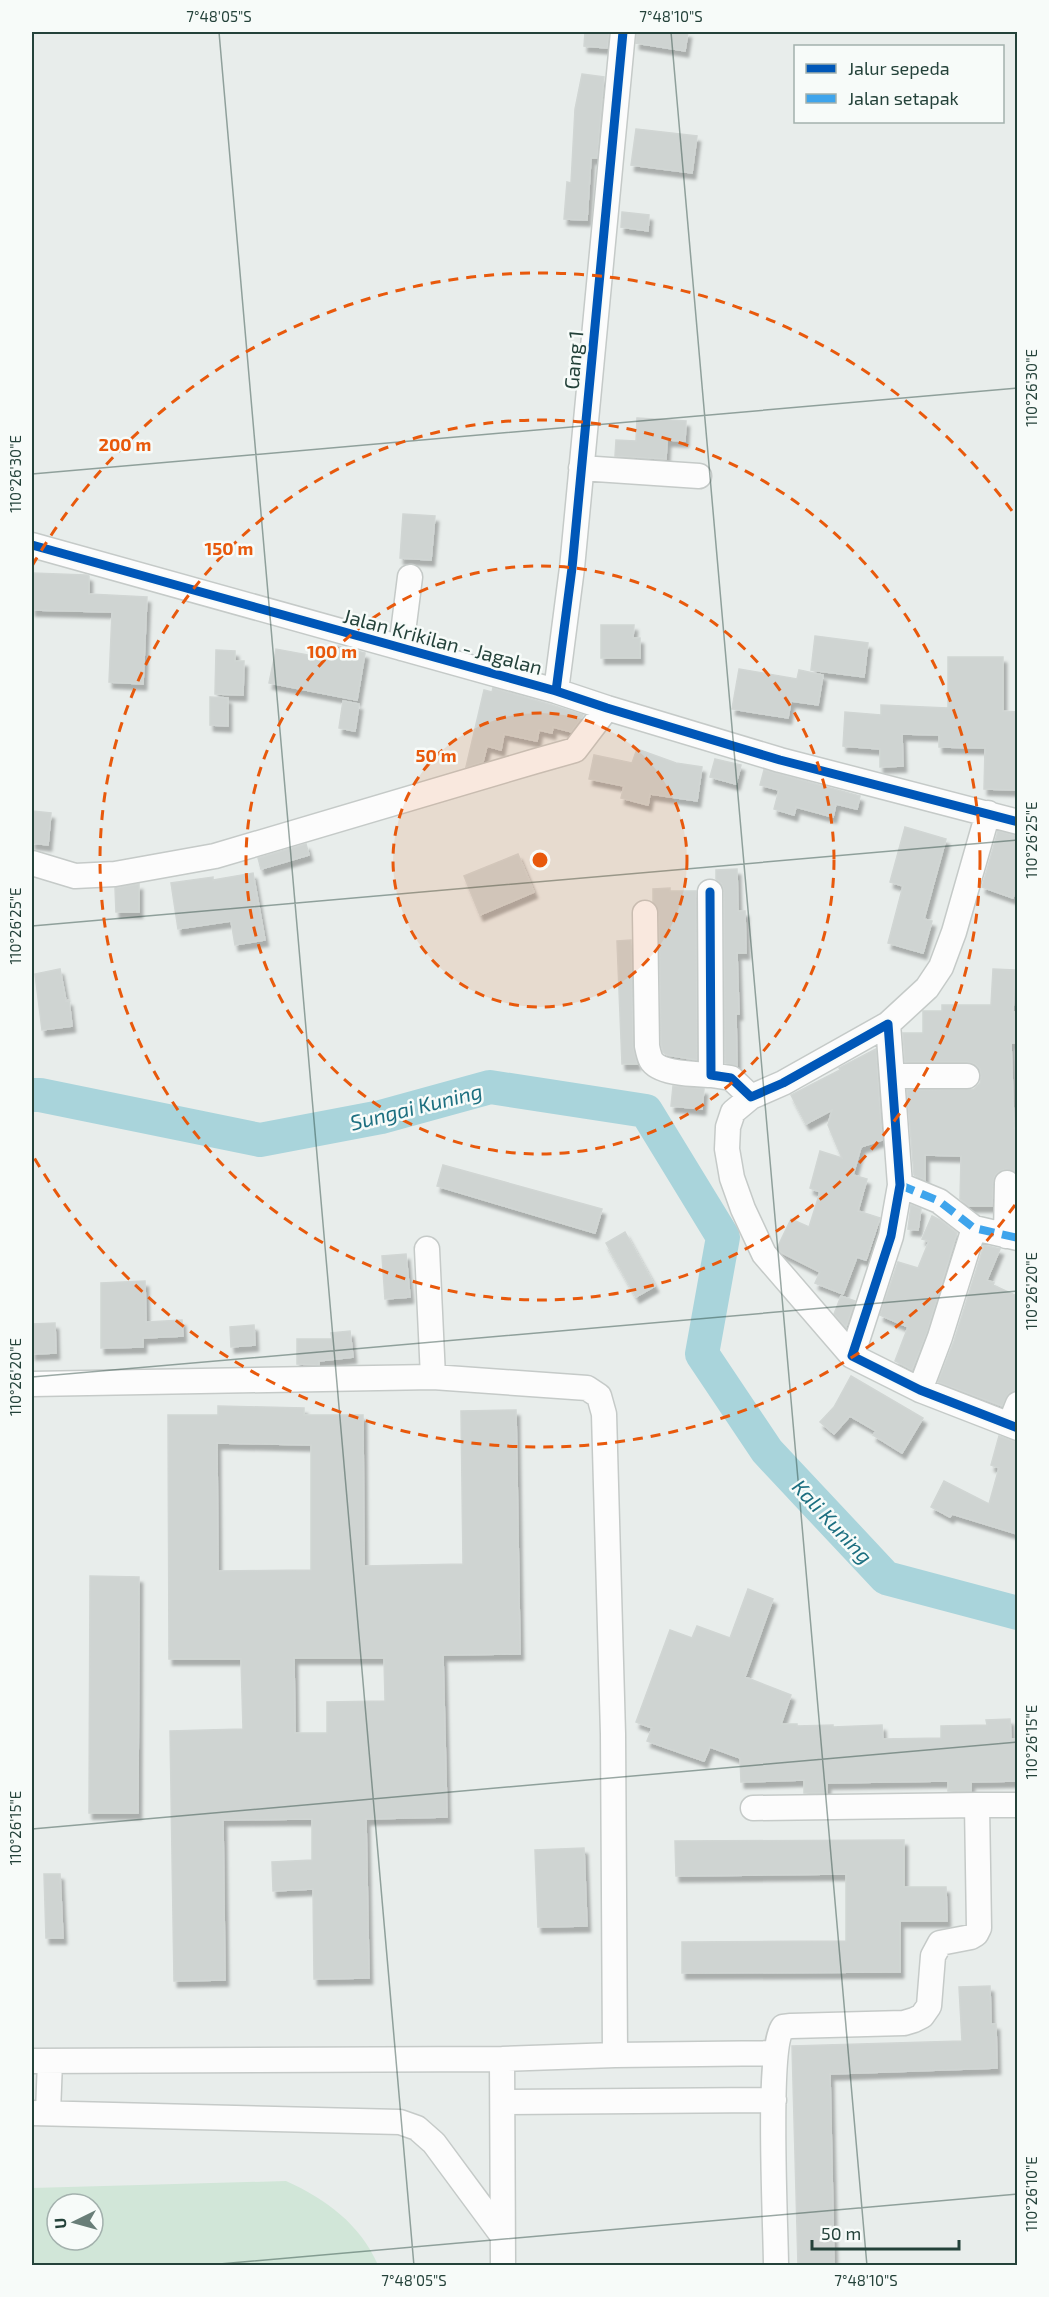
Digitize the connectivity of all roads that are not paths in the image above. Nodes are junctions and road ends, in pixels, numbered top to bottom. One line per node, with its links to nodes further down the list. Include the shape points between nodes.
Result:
1 (622, 32): 2 (street, Gang 1)
2 (581, 468): 3 (street); 7 (street, Gang 1)
3 (699, 476)
4 (32, 545): 6 (street, Jalan Krikilan - Jagalan)
5 (410, 577): 6 (street)
6 (400, 648): 7 (street, Jalan Krikilan - Jagalan)
7 (556, 691): 8 (street, Jalan Krikilan - Jagalan)
8 (607, 708): 9 (street, Jalan Krikilan - Jagalan, via 780,760); 11 (street, via 575,750 565,754 215,856 75,876)
9 (988, 813): 10 (street, Jalan Krikilan - Jagalan); 14 (street, via 942,967 927,988)
10 (1017, 822)
11 (32, 863)
12 (710, 892): 15 (street)
13 (645, 913): 15 (street, via 650,1059 664,1070)
14 (888, 1024): 16 (street); 18 (street)
15 (711, 1075): 18 (street, via 731,1078)
16 (892, 1076): 17 (street); 20 (street)
17 (967, 1076)
18 (752, 1097): 24 (street, via 733,1112 728,1127 732,1178 743,1209 764,1254)
19 (1007, 1183): 22 (street)
20 (900, 1185): 21 (street, via 939,1201); 24 (street, via 891,1236)
21 (974, 1228): 22 (street); 27 (street)
22 (1012, 1237)
23 (427, 1249): 25 (street)
24 (852, 1356): 27 (street)
25 (433, 1377): 26 (street); 33 (street, via 587,1388 599,1396 602,1405 613,1734)
26 (32, 1384)
27 (920, 1390): 28 (street)
28 (1015, 1419)
29 (977, 1805): 30 (street); 31 (street); 32 (street, via 979,1928 976,1934 940,1944 933,1956 929,2006 922,2016 904,2023 783,2027 778,2033)
30 (1017, 1805)
31 (753, 1808)
32 (775, 2053): 33 (street); 36 (street)
33 (615, 2055): 34 (street)
34 (502, 2059): 35 (street); 37 (street)
35 (41, 2061): 38 (street)
36 (774, 2100): 37 (street); 41 (street)
37 (503, 2102): 39 (street)
38 (40, 2113): 39 (street, via 400,2122 417,2128 434,2143)
39 (502, 2235): 40 (street)
40 (504, 2265)
41 (777, 2265)

